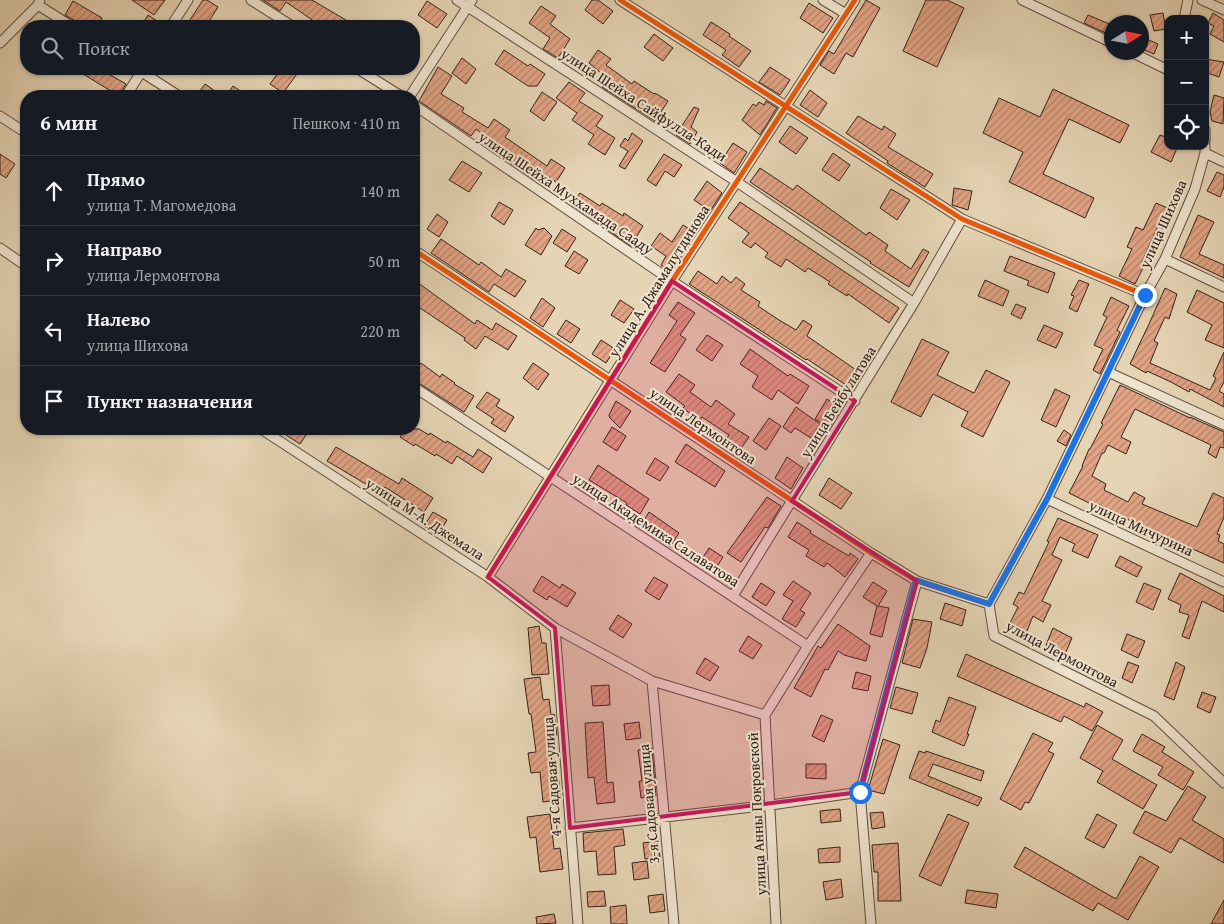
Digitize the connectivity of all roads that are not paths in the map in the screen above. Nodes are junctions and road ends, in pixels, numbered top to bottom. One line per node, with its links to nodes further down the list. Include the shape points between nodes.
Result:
1 (188, 0): 17 (street)
2 (251, 0): 18 (street)
3 (456, 0): 11 (street, улица Шейха Сайфулла-Кади)
4 (620, 0): 31 (street)
5 (824, 0): 13 (street)
6 (855, 0): 13 (street, улица А. Джамалутдинова)
7 (1022, 0): 20 (street)
8 (1188, 0): 14 (street)
9 (1202, 0): 12 (street)
10 (39, 3): 15 (street); 16 (street)
11 (470, 4): 30 (street); 37 (street, улица Шейха Сайфулла-Кади)
12 (1224, 10)
13 (846, 14): 31 (street, улица А. Джамалутдинова)
14 (1185, 15)
15 (22, 20)
16 (63, 20)
17 (175, 20)
18 (283, 20)
19 (20, 22): 21 (street)
20 (1104, 39)
21 (0, 43)
22 (1147, 60): 23 (street)
23 (1164, 68)
24 (137, 75): 27 (street)
25 (148, 75): 28 (street)
26 (368, 75): 29 (street)
27 (129, 90)
28 (170, 90)
29 (391, 90)
30 (414, 90)
31 (786, 105): 37 (street, улица А. Джамалутдинова); 38 (street)
32 (420, 109): 43 (street, улица Шейха Муххамада Сааду)
33 (0, 116): 34 (street)
34 (20, 129)
35 (1205, 150): 36 (street); 42 (street, улица Шихова, via 1195,188)
36 (1224, 162)
37 (737, 182): 43 (street, улица А. Джамалутдинова); 46 (street, улица Шейха Сайфулла-Кади)
38 (962, 219): 45 (street); 46 (street, улица Бейбулатова)
39 (0, 248): 41 (street)
40 (420, 254): 48 (street, улица Лермонтова)
41 (20, 259)
42 (1165, 259): 44 (street); 45 (street, улица Шихова)
43 (672, 281): 48 (street, улица А. Джамалутдинова); 50 (street, улица Шейха Муххамада Сааду)
44 (1224, 287)
45 (1145, 295): 47 (street, улица Шихова)
46 (914, 303): 50 (street, улица Бейбулатова)
47 (1108, 372): 51 (street); 54 (street, улица Шихова)
48 (612, 380): 53 (street, улица А. Джамалутдинова); 55 (street, улица Лермонтова)
49 (420, 391): 53 (street, улица Академика Салаватова)
50 (854, 401): 55 (street, улица Бейбулатова)
51 (1224, 426)
52 (269, 435): 57 (street, улица М-А. Джемала)
53 (551, 477): 57 (street, улица А. Джамалутдинова); 60 (street, улица Академика Салаватова)
54 (1047, 499): 59 (street, улица Мичурина); 61 (street, улица Шихова)
55 (792, 501): 56 (street, улица Лермонтова); 60 (street, улица Бейбулатова)
56 (871, 553): 58 (street, улица Лермонтова); 63 (street, улица Анны Покровской)
57 (488, 577): 62 (street, улица М-А. Джемала)
58 (916, 580): 61 (street, улица Лермонтова); 67 (street)
59 (1224, 582)
60 (733, 596): 63 (street, улица Академика Салаватова)
61 (989, 604): 66 (street, улица Лермонтова, via 994,636 1154,716)
62 (555, 628): 64 (street, улица М-А. Джемала); 70 (street, 4-я Садовая улица)
63 (808, 646): 65 (street, улица Анны Покровской)
64 (652, 681): 65 (street, улица М-А. Джемала); 69 (street, 3-я Садовая улица)
65 (765, 715): 68 (street, улица Анны Покровской)
66 (1224, 783)
67 (860, 792): 68 (street); 74 (street)
68 (771, 805): 69 (street); 73 (street, улица Анны Покровской)
69 (664, 818): 70 (street); 72 (street, 3-я Садовая улица)
70 (570, 828): 71 (street, 4-я Садовая улица)
71 (578, 924)
72 (674, 924)
73 (776, 924)
74 (871, 924)

